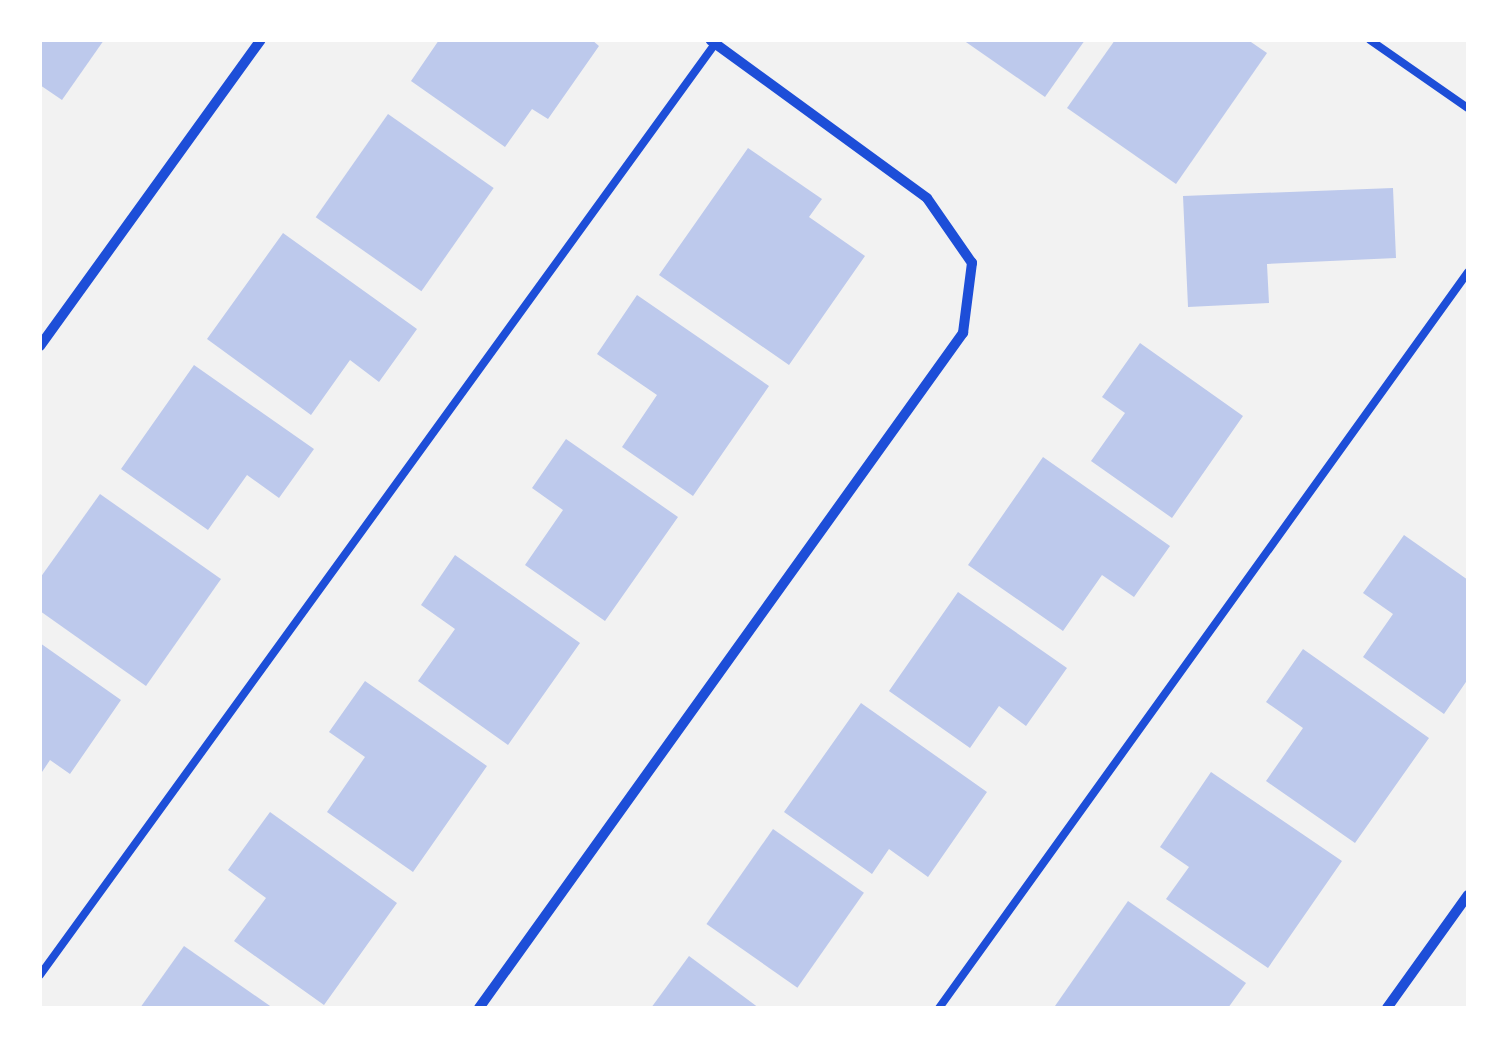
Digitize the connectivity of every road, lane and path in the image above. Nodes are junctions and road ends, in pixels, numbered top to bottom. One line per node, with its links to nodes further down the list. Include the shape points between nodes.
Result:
1 (261, 40): 6 (street)
2 (1370, 40): 4 (lane)
3 (712, 42): 8 (lane); 9 (street, via 927,198 972,264 964,334)
4 (1468, 108)
5 (1468, 272): 10 (lane)
6 (40, 346)
7 (1468, 895): 11 (street)
8 (40, 976)
9 (479, 1008)
10 (938, 1008)
11 (1387, 1008)

